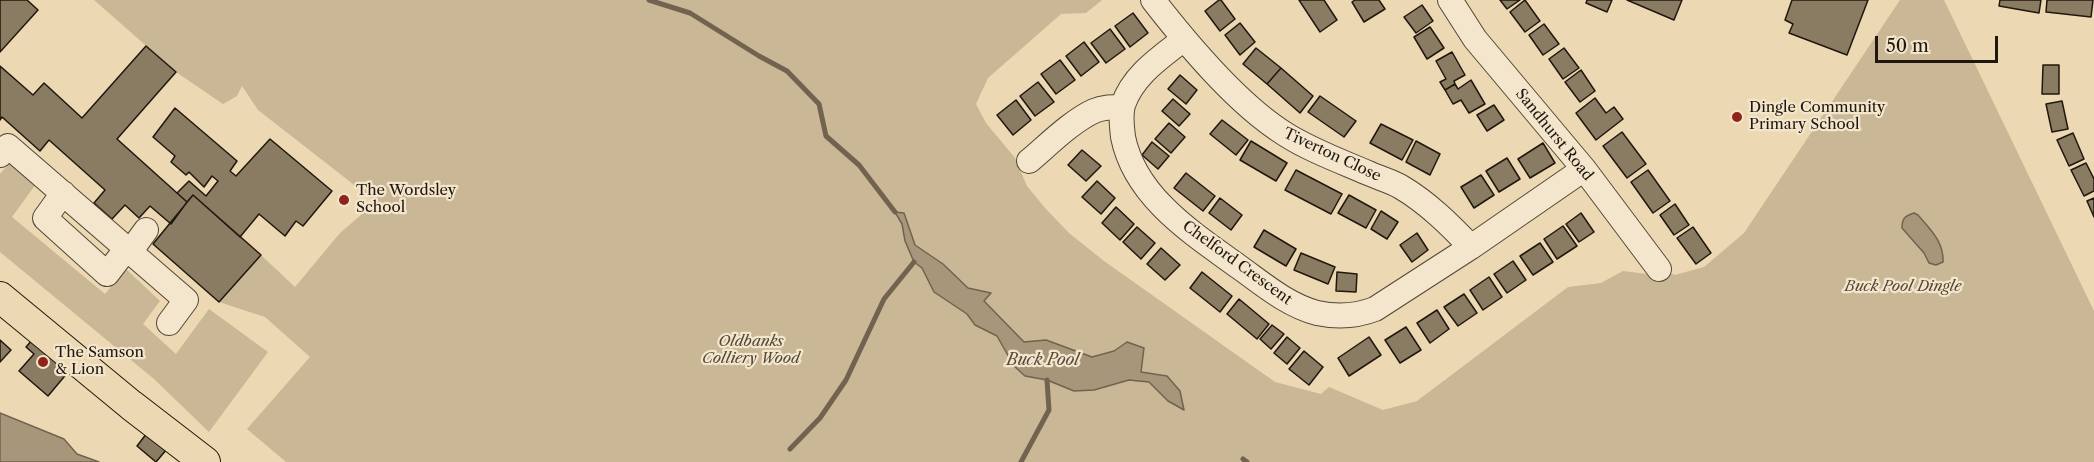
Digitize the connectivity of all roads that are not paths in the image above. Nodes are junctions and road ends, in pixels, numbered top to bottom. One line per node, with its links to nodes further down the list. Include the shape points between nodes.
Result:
1 (1153, 0): 3 (street, Tiverton Close)
2 (1450, 0): 7 (street, Sandhurst Road, via 1475,39)
3 (1184, 39): 4 (street, via 1150,65 1129,91); 9 (street, Tiverton Close, via 1259,116 1304,144 1419,198)
4 (1122, 107): 6 (street, via 1095,110 1080,119); 9 (street, Chelford Crescent, via 1126,149 1134,169 1164,209 1297,306 1343,316 1364,314)
5 (0, 155): 10 (street, via 8,146)
6 (1038, 161)
7 (1584, 169): 9 (street, Chelford Crescent); 11 (street, Sandhurst Road)
8 (146, 230): 10 (street)
9 (1471, 247)
10 (128, 250): 13 (street, via 186,300)
11 (1659, 269)
12 (0, 297): 14 (main road)
13 (169, 323)
14 (205, 462)

